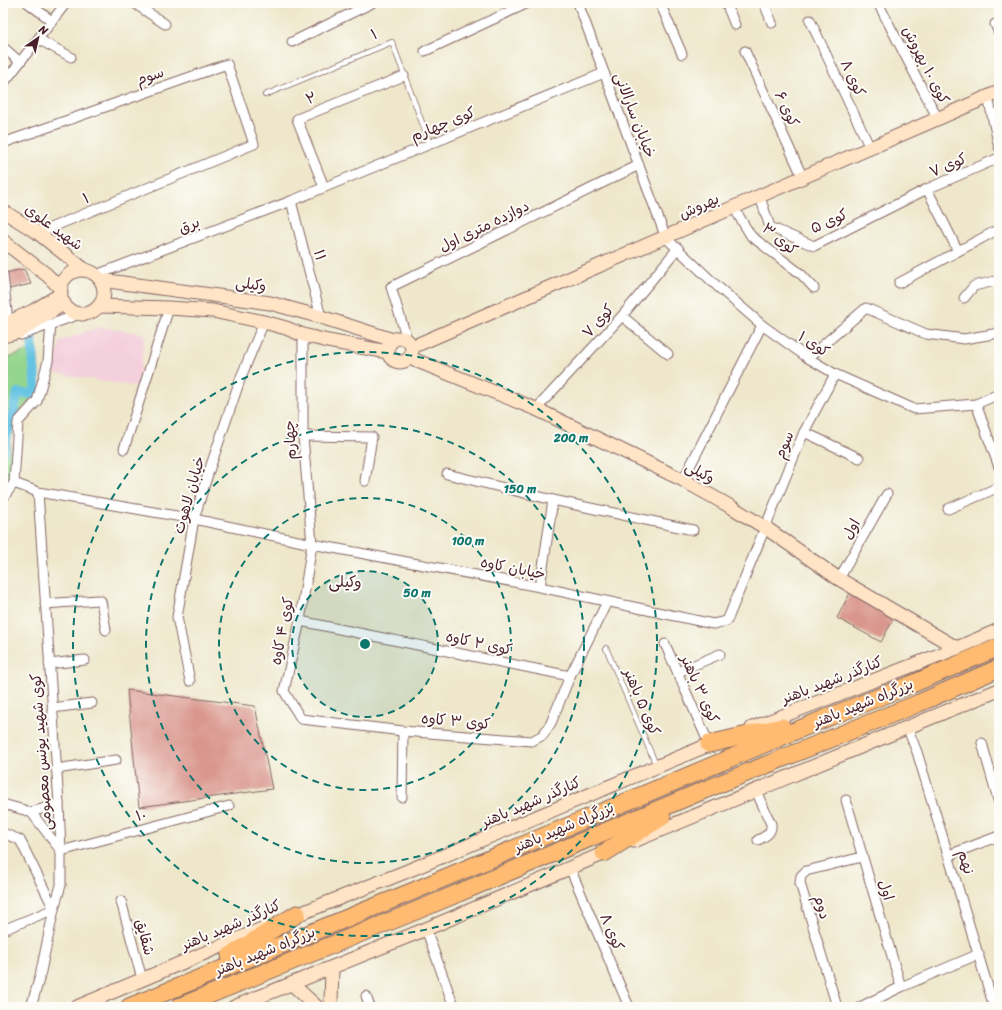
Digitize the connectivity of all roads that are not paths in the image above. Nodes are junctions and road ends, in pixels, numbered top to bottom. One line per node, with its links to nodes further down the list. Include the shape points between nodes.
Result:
1 (28, 3): 12 (street)
2 (66, 3): 12 (street)
3 (134, 3): 14 (street)
4 (372, 3): 19 (street)
5 (528, 3): 21 (street)
6 (578, 3): 26 (street, خیابان سارالانی)
7 (660, 3): 23 (street)
8 (726, 3): 16 (street)
9 (764, 3): 13 (street)
10 (878, 3): 31 (street, کوی ۱۰ بهروش)
11 (810, 20): 36 (street, کوی ۸)
12 (52, 21): 18 (street)
13 (772, 23)
14 (165, 24)
15 (995, 24): 17 (street)
16 (735, 25)
17 (999, 33)
18 (38, 39): 24 (street); 25 (street)
19 (292, 42)
20 (3, 47): 25 (street)
21 (425, 51)
22 (744, 51): 39 (street, کوی ۶)
23 (682, 54)
24 (71, 57)
25 (20, 62): 28 (street)
26 (604, 73): 34 (street, کوی چهارم); 38 (street, خیابان سارالانی)
27 (404, 76): 29 (lane, ۱, via 392,42); 34 (lane, ۱); 40 (street, ۲, via 297,119)
28 (3, 84)
29 (265, 95)
30 (993, 95): 31 (street, بهروش); 35 (street)
31 (938, 119): 36 (street, بهروش)
32 (3, 143): 33 (street, سوم, via 227,64)
33 (254, 144): 47 (street, ۱)
34 (430, 144): 40 (street, کوی چهارم)
35 (999, 147)
36 (870, 148): 39 (street, بهروش)
37 (999, 158): 41 (street, کوی ۷)
38 (639, 165): 48 (street, خیابان سارالانی); 75 (street, دوازده متری اول, via 391,287)
39 (803, 178): 42 (street, بهروش)
40 (324, 187): 43 (street, کوی چهارم)
41 (927, 189): 42 (street, کوی ۵, via 814,246 770,227); 51 (street, کوی ۷)
42 (760, 197): 44 (street, بهروش)
43 (291, 201): 54 (street, برق); 65 (street, ۱۱)
44 (734, 208): 48 (street, بهروش); 57 (street, کوی ۳, via 751,236 801,274)
45 (3, 211): 47 (street, شهید علوی)
46 (999, 229): 51 (street)
47 (38, 233): 54 (street, شهید علوی)
48 (666, 238): 50 (street, کوی ۱); 75 (street, بهروش)
49 (3, 241): 53 (street)
50 (678, 248): 64 (street, کوی ۷); 69 (street, کوی ۱)
51 (958, 251): 56 (street)
52 (3, 275): 67 (street)
53 (47, 275): 58 (street); 62 (street, via 48,289 42,301)
54 (94, 275): 58 (street, via 78,270 72,273 67,277); 60 (street, via 104,286 103,300); 65 (street, وکیلی, via 270,303)
55 (999, 280): 59 (street, via 974,286)
56 (899, 283)
57 (814, 288)
58 (62, 295): 62 (street); 63 (street, via 74,312); 72 (street, via 19,332)
59 (964, 298)
60 (99, 306): 61 (street); 63 (street, via 94,311)
61 (170, 308): 66 (street, via 213,311); 85 (street)
62 (33, 310): 67 (street)
63 (80, 314): 68 (street)
64 (622, 316): 77 (street); 82 (street, کوی ۷)
65 (321, 317): 73 (street, وکیلی)
66 (264, 322): 71 (street); 98 (street, خیابان لاهوت, via 241,377)
67 (6, 323)
68 (51, 324): 74 (street); 91 (street, via 48,361 37,401 18,422)
69 (762, 325): 78 (street, کوی ۱); 90 (street)
70 (999, 333): 78 (street, via 964,339 926,334 866,308)
71 (303, 335): 76 (street); 84 (street, چهارم)
72 (3, 336)
73 (393, 340): 75 (street, via 400,337); 76 (street)
74 (3, 342)
75 (410, 348): 76 (street, via 404,362 397,362); 82 (street, وکیلی)
76 (388, 352)
77 (668, 354)
78 (808, 358): 79 (street, کوی ۱)
79 (836, 374): 81 (street, کوی ۱, via 914,409); 83 (street, سوم)
80 (999, 394): 81 (street, کوی ۱)
81 (976, 404): 87 (street)
82 (536, 409): 90 (street, وکیلی)
83 (804, 432): 86 (street); 99 (street, سوم)
84 (303, 436): 89 (street, via 372,436); 101 (street, چهارم)
85 (124, 449)
86 (859, 458)
87 (999, 467)
88 (447, 474): 96 (street)
89 (365, 480)
90 (683, 480): 99 (street, وکیلی)
91 (14, 483): 93 (street, خیابان کاوه); 95 (street)
92 (999, 487): 97 (street)
93 (38, 492): 98 (street, خیابان کاوه); 105 (street, کوی شهید یونس معصومی)
94 (887, 494): 102 (street, اول)
95 (3, 498)
96 (553, 500): 100 (street); 103 (street)
97 (948, 509)
98 (194, 520): 101 (street, خیابان کاوه); 119 (street, خیابان لاهوت, via 177,617)
99 (766, 528): 102 (street, وکیلی); 104 (street, خیابان کاوه, via 727,621 713,624)
100 (693, 530)
101 (312, 544): 103 (street, خیابان کاوه); 106 (street, کوی ۴ کاوه)
102 (839, 579): 112 (street, وکیلی)
103 (540, 587): 104 (street, خیابان کاوه)
104 (608, 602): 118 (street)
105 (45, 604): 107 (street, via 101,601); 115 (street, کوی شهید یونس معصومی)
106 (300, 621): 118 (street, کوی ۲ کاوه); 124 (street, کوی ۴ کاوه, via 284,691)
107 (106, 630)
108 (999, 630): 112 (street, کنارگذر شهید باهنر)
109 (665, 644): 117 (street, کوی ۳ باهنر)
110 (999, 647): 123 (highway, بزرگراه شهید باهنر)
111 (606, 648): 130 (lane, کوی ۵ باهنر)
112 (957, 648): 128 (street, کنارگذر شهید باهنر)
113 (720, 654): 117 (street)
114 (85, 660): 115 (street)
115 (49, 664): 122 (street, کوی شهید یونس معصومی)
116 (999, 668): 132 (highway, بزرگراه شهید باهنر)
117 (678, 672): 128 (street, کوی ۳ باهنر)
118 (570, 676): 126 (street, کوی ۳ کاوه, via 551,722 543,735 532,742)
119 (190, 681)
120 (999, 690): 125 (street)
121 (92, 703): 122 (street)
122 (52, 708): 131 (street, کوی شهید یونس معصومی)
123 (831, 716): 128 (highway); 157 (highway, بزرگراه شهید باهنر, via 411,892)
124 (300, 719): 126 (street, کوی ۳ کاوه)
125 (907, 727): 133 (street); 146 (street, نهم)
126 (403, 731): 134 (street)
127 (982, 743): 136 (street)
128 (709, 744): 130 (street, کنارگذر شهید باهنر)
129 (116, 760): 131 (street)
130 (657, 766): 151 (street, کنارگذر شهید باهنر, via 413,869)
131 (56, 769): 138 (street, کوی شهید یونس معصومی)
132 (702, 791): 145 (highway); 165 (highway, بزرگراه شهید باهنر)
133 (756, 791): 143 (street, via 772,829 768,835); 145 (street)
134 (402, 797)
135 (846, 800): 147 (street, اول)
136 (999, 803)
137 (3, 804): 140 (street)
138 (59, 804): 140 (street); 144 (street, کوی شهید یونس معصومی)
139 (229, 806): 144 (street, ۱۰)
140 (31, 812): 144 (street)
141 (3, 833): 150 (street, via 20,840)
142 (999, 836): 146 (street)
143 (758, 840)
144 (61, 851): 150 (street, کوی شهید یونس معصومی, via 61,886)
145 (604, 853): 148 (street)
146 (949, 855): 154 (street, نهم)
147 (862, 857): 159 (street, اول); 171 (street, دوم, via 806,871 801,876 800,883)
148 (570, 868): 152 (street); 170 (street, کوی ۸)
149 (121, 902): 156 (street, شقایق)
150 (54, 909): 153 (street); 162 (street, کوی شهید یونس معصومی)
151 (297, 914): 156 (street, کنارگذر شهید باهنر); 157 (highway)
152 (426, 929): 155 (street); 169 (street)
153 (3, 930)
154 (979, 954): 159 (street); 173 (street, نهم)
155 (332, 968): 158 (street); 161 (street)
156 (142, 979): 163 (street, کنارگذر شهید باهنر)
157 (190, 981): 164 (highway, بزرگراه شهید باهنر)
158 (292, 984): 166 (street); 167 (street)
159 (901, 987): 172 (street)
160 (366, 996): 168 (street)
161 (332, 1005): 167 (street, via 325,1001)
162 (32, 1007)
163 (77, 1007)
164 (129, 1007)
165 (179, 1007)
166 (234, 1007)
167 (317, 1007)
168 (370, 1007)
169 (454, 1007)
170 (629, 1007)
171 (837, 1007)
172 (860, 1007)
173 (994, 1007)

